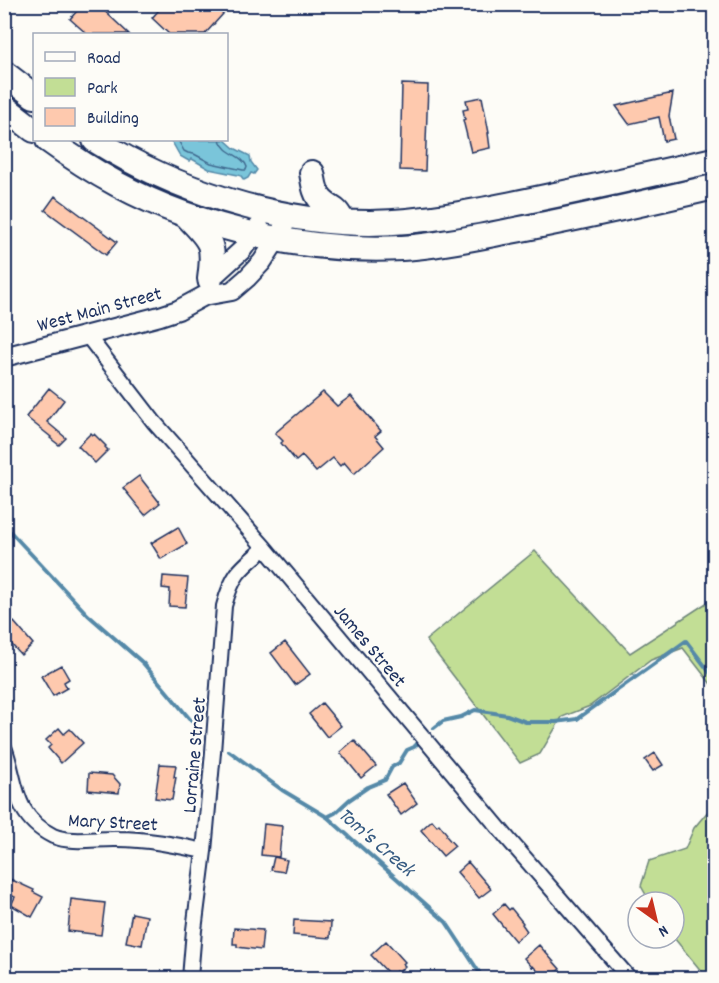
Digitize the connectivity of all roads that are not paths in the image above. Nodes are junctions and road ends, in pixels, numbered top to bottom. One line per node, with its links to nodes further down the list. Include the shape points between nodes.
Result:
1 (4, 73): 2 (highway)
2 (33, 95)
3 (4, 107): 4 (highway)
4 (33, 129)
5 (49, 141): 10 (highway, via 117,184)
6 (97, 141): 11 (highway, via 200,192)
7 (714, 160): 12 (highway, via 451,216 397,222)
8 (312, 173): 12 (highway, via 320,199 337,210)
9 (714, 188): 13 (highway, via 436,245 369,249)
10 (186, 214): 13 (highway); 14 (highway, via 211,245 213,258)
11 (279, 214): 12 (highway); 13 (main road, West Main Street)
12 (342, 221)
13 (266, 237): 14 (main road, West Main Street, via 242,250)
14 (207, 288): 15 (main road, West Main Street, via 178,310)
15 (87, 335): 16 (main road, West Main Street); 17 (street, James Street, via 154,422)
16 (4, 357)
17 (265, 548): 19 (street, Lorraine Street, via 236,574 224,606); 21 (street, James Street)
18 (4, 747): 19 (street, Mary Street, via 24,810 39,828 54,836 68,840 147,841)
19 (204, 851): 20 (street, Lorraine Street)
20 (190, 978)
21 (629, 978)

